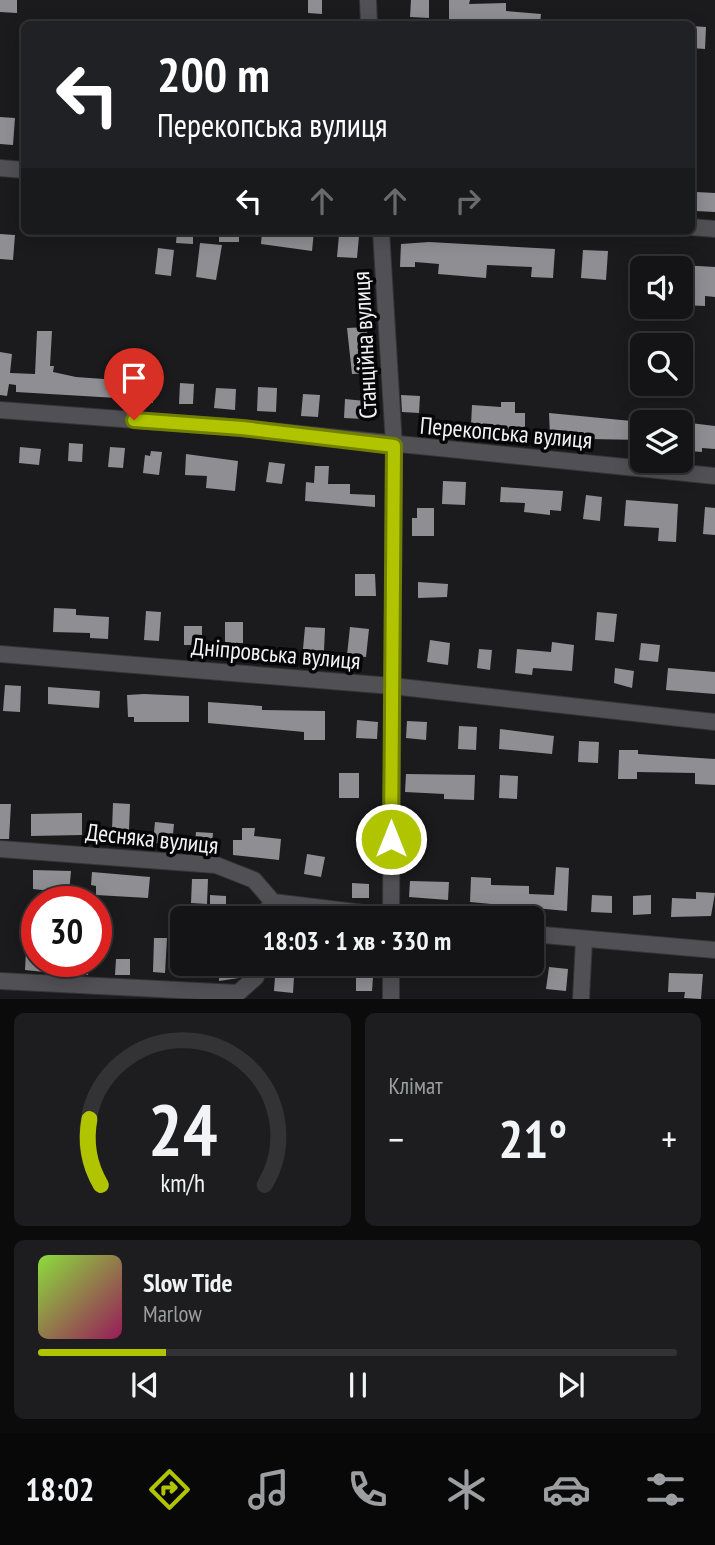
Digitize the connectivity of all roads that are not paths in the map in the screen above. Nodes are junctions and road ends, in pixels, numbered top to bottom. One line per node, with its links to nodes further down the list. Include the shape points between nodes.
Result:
1 (368, 0): 2 (street)
2 (369, 21)
3 (0, 168): 4 (street)
4 (21, 170)
5 (695, 228): 6 (street)
6 (715, 229)
7 (382, 235): 9 (street, Станційна вулиця)
8 (0, 410): 9 (street, Перекопська вулиця, via 242,428)
9 (394, 446): 10 (street, Перекопська вулиця); 12 (street, Станційна вулиця)
10 (715, 475)
11 (0, 653): 12 (street, Дніпровська вулиця)
12 (391, 686): 13 (street, Дніпровська вулиця); 18 (street, Станційна вулиця)
13 (715, 722)
14 (0, 849): 15 (street, Десняка вулиця, via 216,865 254,880)
15 (273, 902): 16 (street); 17 (street)
16 (270, 906)
17 (304, 906)
18 (391, 906)
19 (544, 935): 20 (street)
20 (584, 940): 21 (street); 26 (street)
21 (715, 950)
22 (256, 976): 24 (street, via 237,993)
23 (391, 976): 25 (street)
24 (0, 981)
25 (391, 999)
26 (581, 999)

